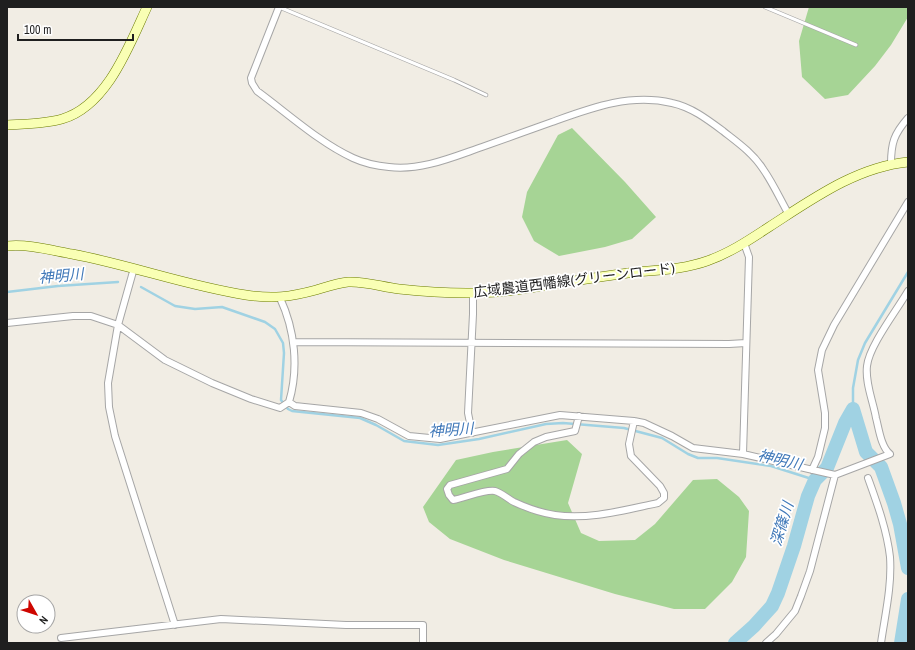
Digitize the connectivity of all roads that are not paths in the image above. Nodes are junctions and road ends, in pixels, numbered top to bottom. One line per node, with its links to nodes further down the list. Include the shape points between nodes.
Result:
1 (147, 7): 7 (street, via 116,68 90,103 73,114 53,121)
2 (279, 7): 5 (lane); 11 (street, via 251,78 252,83 257,91 324,142 354,158 391,167 412,167 444,160 580,112 616,102 651,100 689,109 748,151 763,168)
3 (765, 7): 4 (lane)
4 (856, 45)
5 (486, 95)
6 (908, 118): 9 (street, via 894,138)
7 (7, 125)
8 (908, 162): 9 (street, 広域農道西幡線(グリーンロード))
9 (891, 164): 11 (street, 広域農道西幡線(グリーンロード), via 848,179)
10 (908, 202): 28 (street, via 834,325 822,350 818,370 825,428)
11 (789, 215): 12 (street, 広域農道西幡線(グリーンロード))
12 (744, 243): 16 (street, 広域農道西幡線(グリーンロード), via 706,261 671,269); 22 (street, via 749,257)
13 (7, 246): 14 (street, 広域農道西幡線(グリーンロード), via 40,248)
14 (134, 268): 17 (street, 広域農道西幡線(グリーンロード), via 215,289); 19 (street)
15 (908, 291): 29 (street, via 870,354 867,367 879,431 886,451 890,454)
16 (473, 293): 17 (street, 広域農道西幡線(グリーンロード), via 426,292 349,282); 21 (street)
17 (280, 298): 20 (street, via 287,313)
18 (7, 323): 19 (street, via 91,316)
19 (118, 325): 23 (street, via 165,360 212,383 280,408); 31 (street, via 108,383 109,407)
20 (293, 342): 21 (street); 23 (street, via 294,381)
21 (472, 342): 22 (street); 26 (street, via 468,414)
22 (746, 343): 27 (street)
23 (289, 402): 26 (street, via 295,406 361,413 409,436 440,439)
24 (579, 418): 25 (street); 25 (street, via 575,431 534,442 507,468 450,485 447,489 449,495 453,500 495,491 535,510 572,517 602,515 658,503 664,498 660,486 631,456 629,444); 26 (street, via 560,415)
25 (634, 423): 27 (street, via 644,423 693,448)
26 (472, 433)
27 (743, 454): 28 (street)
28 (812, 470): 29 (street)
29 (834, 475): 34 (street, via 810,571 801,596 794,611)
30 (868, 478): 35 (street, via 878,506 890,558 889,588)
31 (175, 625): 32 (street); 33 (street, via 221,619 346,625 423,625)
32 (61, 638)
33 (423, 643)
34 (766, 643)
35 (881, 643)

